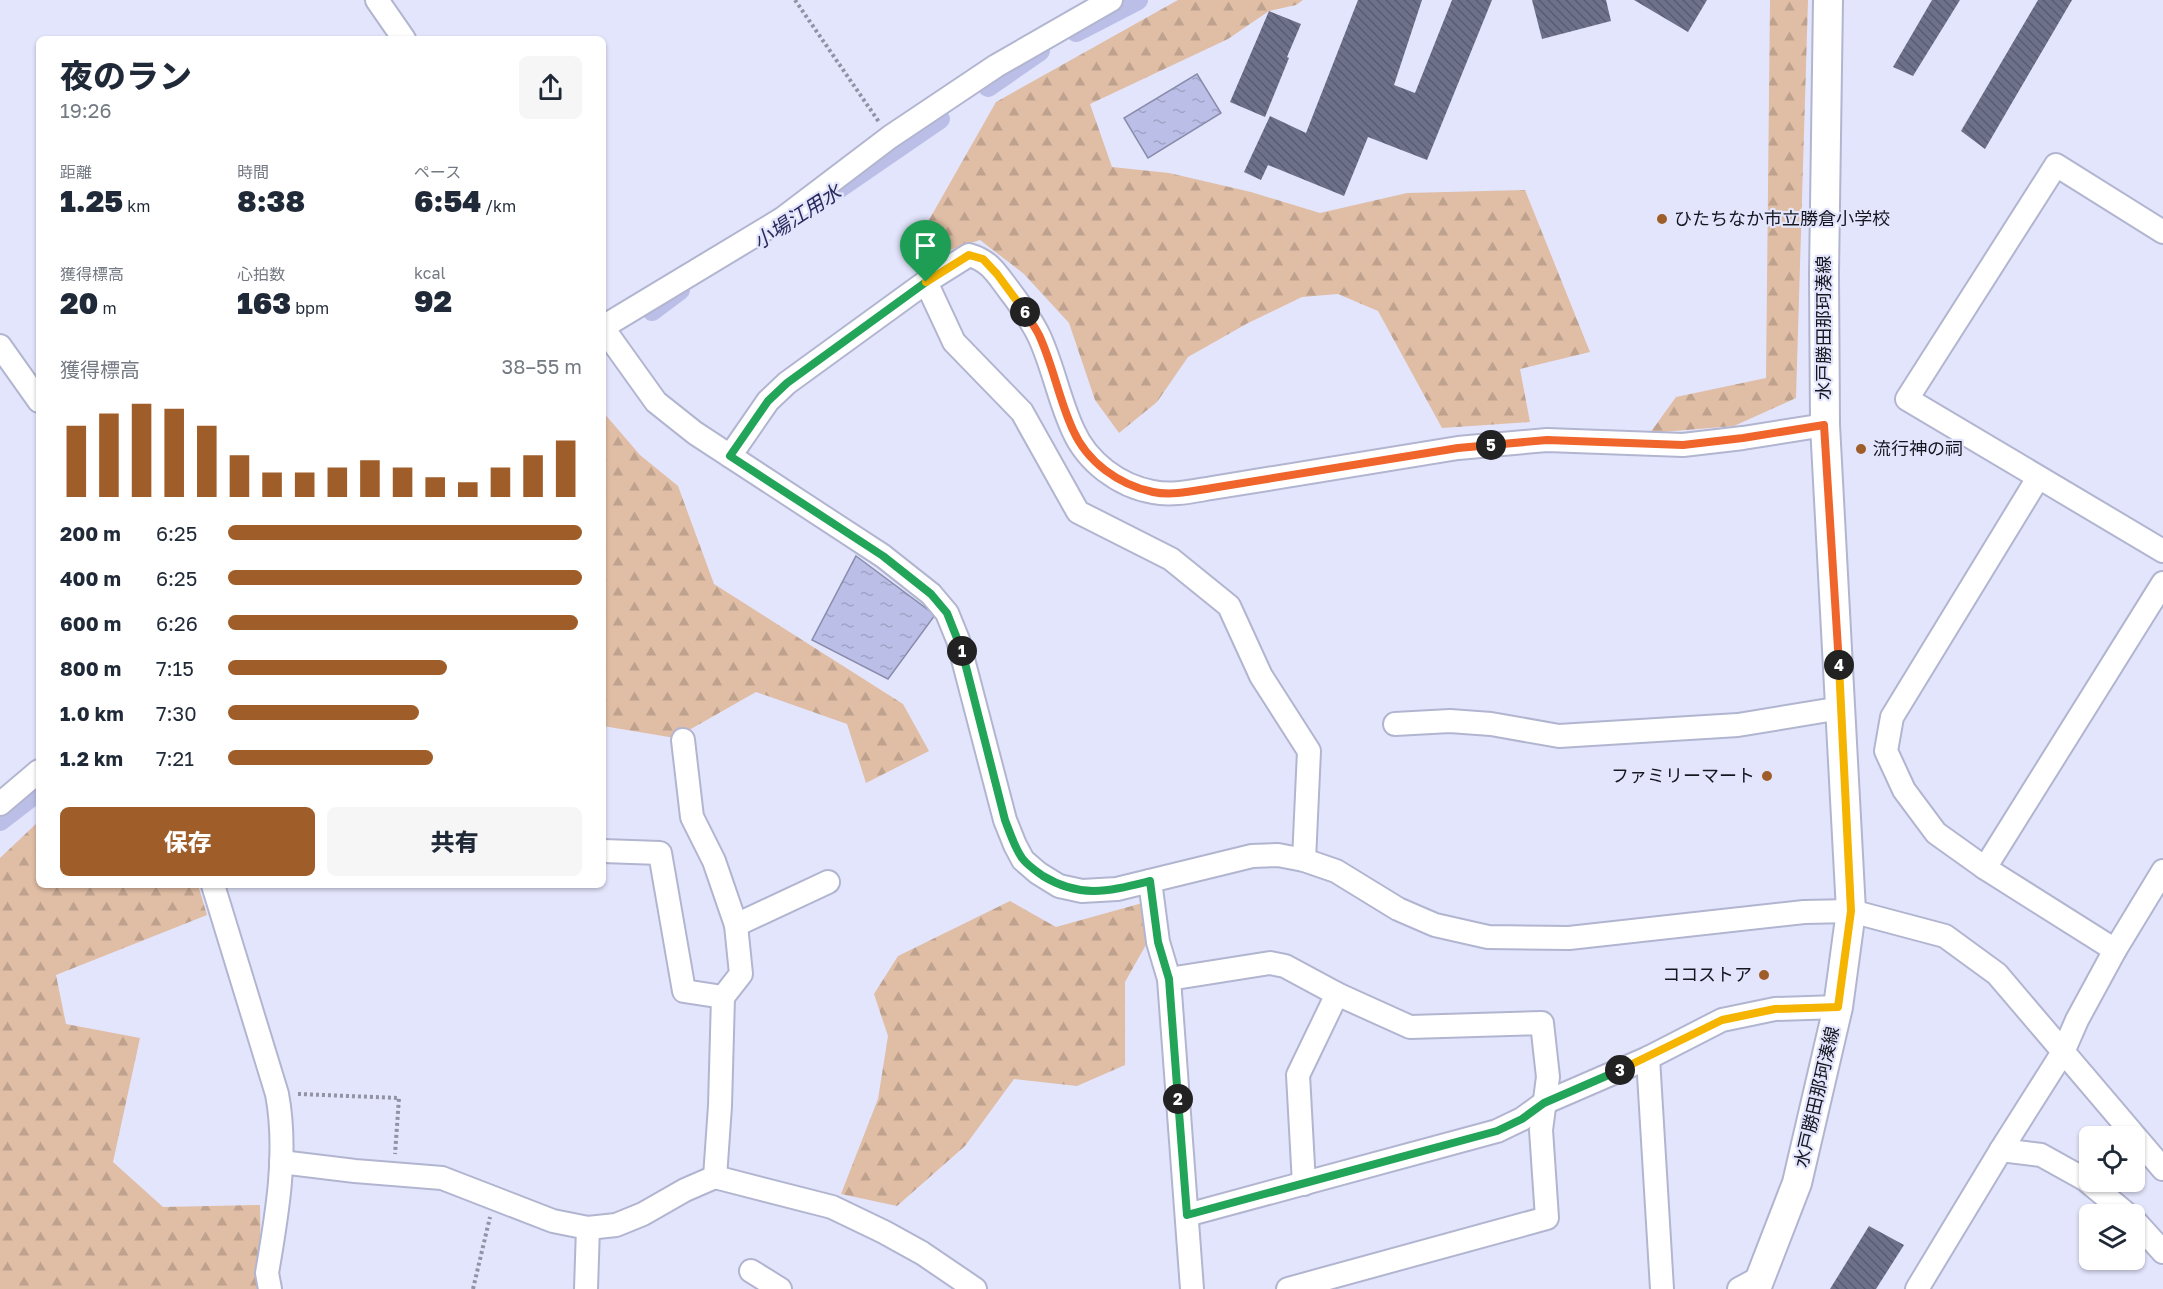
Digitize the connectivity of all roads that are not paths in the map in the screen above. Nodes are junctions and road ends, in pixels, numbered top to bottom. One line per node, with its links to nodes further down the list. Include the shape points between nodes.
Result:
1 (377, 0): 4 (street)
2 (1111, 0): 7 (street, via 996,66 890,137 782,219)
3 (1828, 0): 11 (main road, 水戸勝田那珂湊線)
4 (402, 36)
5 (2163, 232): 13 (street, via 2056,165 1906,399)
6 (926, 282): 11 (street, via 969,255 983,259 1018,302 1039,336 1073,431 1088,455 1129,485 1154,492 1180,493 1458,448 1547,440 1683,445); 12 (street, via 787,383 768,401); 22 (street, via 954,342 1022,412 1078,512 1171,559 1229,606 1261,676 1309,751)
7 (606, 325)
8 (606, 331): 12 (street, via 656,402)
9 (0, 346): 10 (street)
10 (36, 397)
11 (1824, 425): 16 (main road, 水戸勝田那珂湊線)
12 (730, 456): 25 (street, via 883,556 931,594 947,613 976,701 1005,820 1023,860 1059,886 1082,891 1117,890)
13 (2038, 478): 14 (street); 23 (street, via 1892,717 1886,751 1904,790 1936,833)
14 (2163, 551)
15 (2163, 583): 23 (street)
16 (1841, 708): 17 (street, via 1738,725 1559,736 1491,724); 28 (main road, 水戸勝田那珂湊線)
17 (1395, 724)
18 (682, 740): 29 (street, via 692,818 714,861)
19 (36, 774): 20 (street)
20 (0, 804)
21 (606, 850): 33 (street, via 660,853 684,991)
22 (1304, 860): 25 (street, via 1252,856); 28 (street, via 1336,871 1398,909 1435,924 1488,937 1569,938 1804,912)
23 (1985, 868): 30 (street)
24 (2163, 871): 30 (street)
25 (1150, 881): 31 (street, via 1158,942)
26 (828, 882): 29 (street)
27 (214, 888): 39 (street, via 277,1094)
28 (1851, 911): 34 (main road, 水戸勝田那珂湊線); 35 (street, via 1945,936 1997,974)
29 (736, 925): 33 (street, via 741,974)
30 (2115, 950): 35 (street)
31 (1169, 979): 32 (street, via 1270,963 1285,966); 44 (street)
32 (1337, 994): 37 (street, via 1410,1027 1542,1023 1548,1077); 42 (street, via 1298,1075)
33 (723, 997): 41 (street)
34 (1838, 1007): 36 (street, via 1775,1009 1722,1020); 49 (main road, 水戸勝田那珂湊線, via 1797,1183)
35 (2064, 1052): 38 (street); 40 (street)
36 (1647, 1058): 37 (street); 56 (street)
37 (1544, 1103): 42 (street, via 1497,1131); 55 (street, via 1541,1130 1547,1218)
38 (2001, 1150): 43 (street, via 2041,1155 2086,1180); 57 (street)
39 (281, 1162): 45 (street, via 442,1178 553,1221); 51 (street, via 267,1273)
40 (2163, 1169)
41 (715, 1177): 45 (street, via 616,1225); 50 (street, via 832,1207 922,1253)
42 (1304, 1184): 44 (street)
43 (2115, 1204)
44 (1187, 1215): 54 (street)
45 (588, 1228): 52 (street)
46 (2145, 1232): 47 (street)
47 (2163, 1252)
48 (751, 1271): 53 (street)
49 (1752, 1285)
50 (961, 1286)
51 (270, 1289)
52 (586, 1289)
53 (780, 1289)
54 (1192, 1289)
55 (1288, 1289)
56 (1662, 1289)
57 (1917, 1289)

